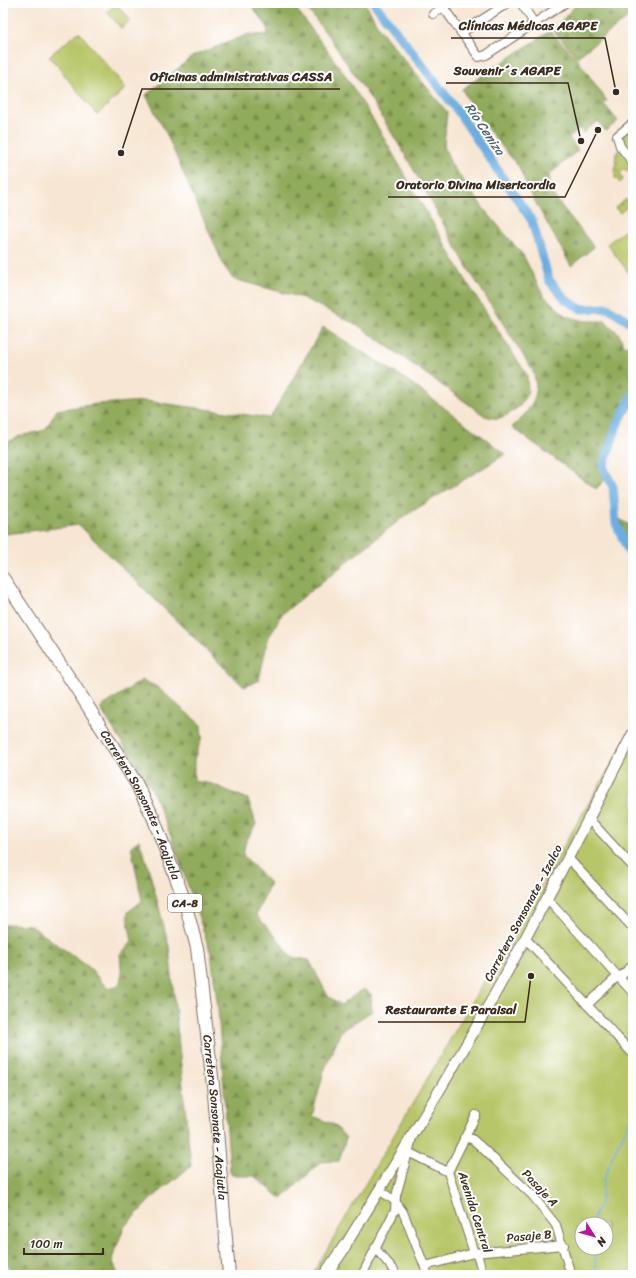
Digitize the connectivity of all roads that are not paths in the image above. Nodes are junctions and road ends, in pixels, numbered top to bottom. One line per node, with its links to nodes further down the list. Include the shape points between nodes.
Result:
1 (508, 3): 7 (street)
2 (521, 3): 6 (street)
3 (565, 3): 6 (street)
4 (446, 5): 5 (street); 7 (street)
5 (433, 14)
6 (534, 23): 7 (street, via 486,56 479,57)
7 (461, 33)
8 (633, 123): 9 (street, via 617,136 620,146)
9 (633, 163)
10 (3, 578): 35 (highway, Carretera Sonsonate - Acajutla / CA-8, via 136,783 153,817 184,899 197,948)
11 (3, 589): 38 (highway, CA-8, via 85,711 130,785 149,823 178,903 194,964)
12 (633, 733): 13 (main road, Carretera Sonsonate - Izalco)
13 (588, 818): 14 (main road, Carretera Sonsonate - Izalco); 15 (street)
14 (568, 858): 16 (main road, Carretera Sonsonate - Izalco); 17 (street)
15 (633, 867)
16 (547, 898): 18 (main road, Carretera Sonsonate - Izalco); 20 (street)
17 (633, 928)
18 (525, 938): 22 (street); 25 (main road, Carretera Sonsonate - Izalco)
19 (633, 965): 20 (street)
20 (619, 977): 21 (street); 22 (street)
21 (633, 993)
22 (587, 1005): 23 (street)
23 (633, 1054)
24 (476, 1115): 26 (street, Avenida Central)
25 (412, 1137): 27 (street); 29 (main road, Carretera Sonsonate - Izalco)
26 (464, 1138): 28 (street, Avenida Central); 31 (street, Pasaje A, via 479,1145 540,1203 556,1225)
27 (408, 1152): 28 (street); 30 (street)
28 (448, 1172): 34 (street, Avenida Central)
29 (379, 1190): 30 (street); 32 (main road, Carretera Sonsonate - Izalco)
30 (395, 1200): 33 (street, via 395,1210); 36 (street, via 403,1212)
31 (564, 1245): 34 (street, Pasaje B); 47 (street, Pasaje A)
32 (345, 1246): 41 (highway); 42 (highway); 43 (highway)
33 (375, 1248): 37 (street); 44 (street)
34 (474, 1253): 36 (street, Pasaje B); 46 (street, Avenida Central, via 478,1257)
35 (229, 1258): 39 (highway, Carretera Sonsonate - Acajutla / CA-8); 40 (highway)
36 (425, 1266): 45 (street)
37 (394, 1270)
38 (223, 1275)
39 (229, 1275)
40 (237, 1275)
41 (325, 1275)
42 (329, 1275)
43 (332, 1275)
44 (362, 1275)
45 (428, 1275)
46 (482, 1275)
47 (572, 1275)

